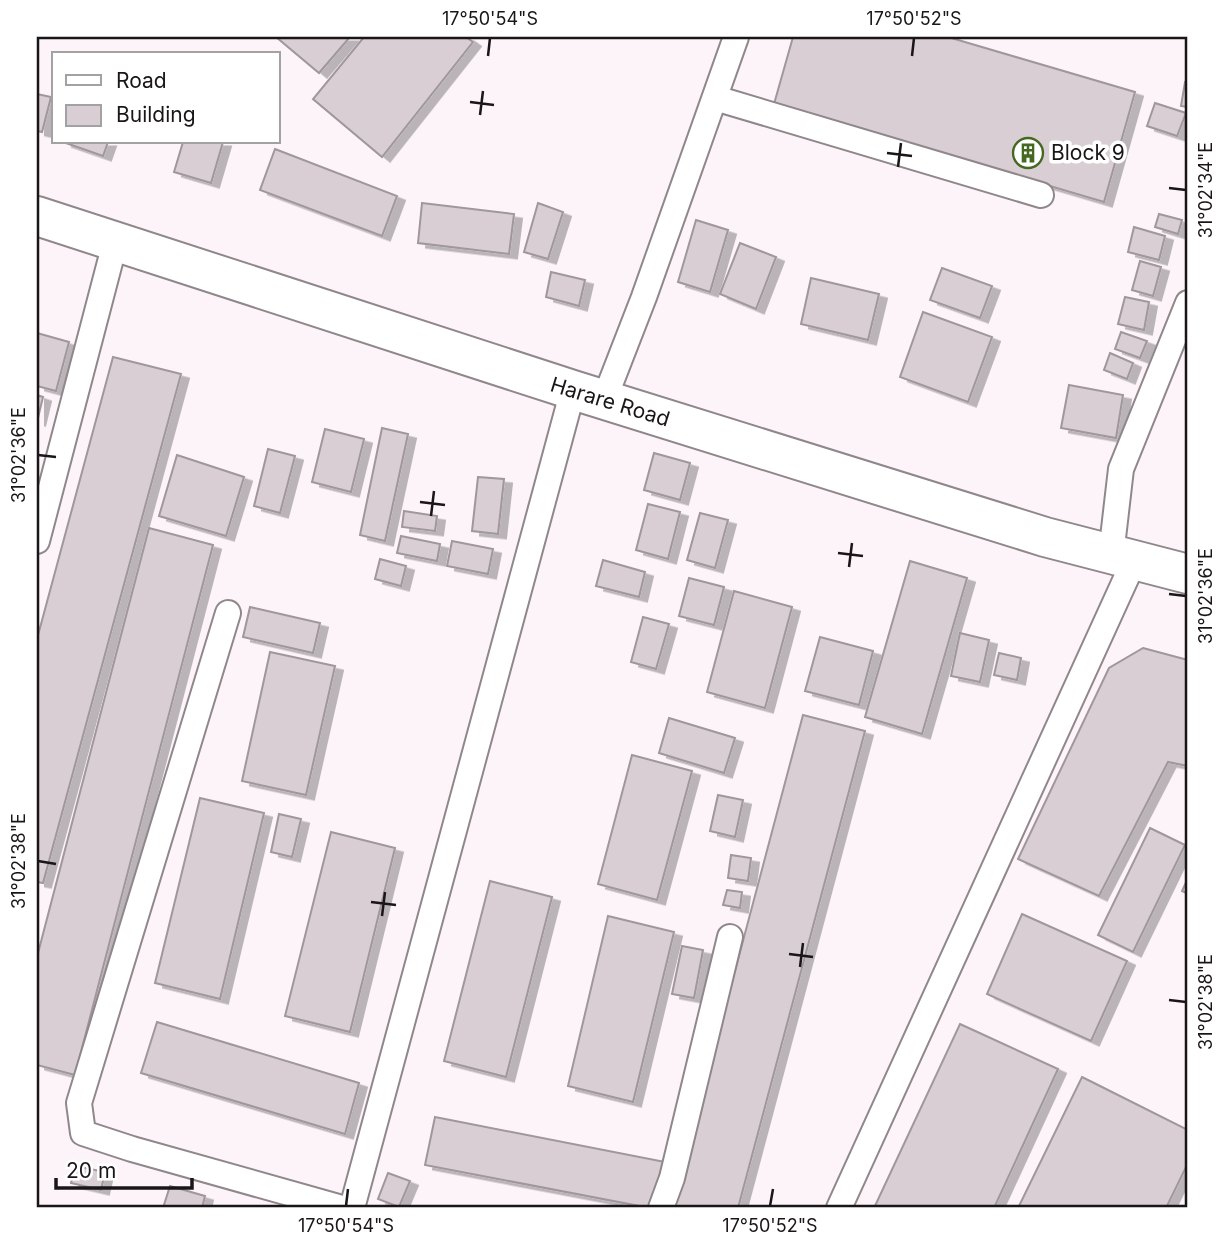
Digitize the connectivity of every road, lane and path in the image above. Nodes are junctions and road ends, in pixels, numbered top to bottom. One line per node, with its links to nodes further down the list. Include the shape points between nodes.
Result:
1 (736, 37): 2 (lane)
2 (715, 98): 3 (lane); 7 (lane)
3 (1041, 195)
4 (37, 216): 5 (street, Harare Road)
5 (115, 243): 7 (street, Harare Road); 8 (lane)
6 (1188, 303): 9 (lane, via 1121,469)
7 (589, 395): 9 (street, Harare Road); 14 (lane)
8 (37, 541)
9 (1122, 558): 10 (street, Harare Road); 16 (lane)
10 (1188, 574)
11 (228, 613): 13 (lane, via 79,1103 83,1133)
12 (730, 937): 15 (lane)
13 (342, 1208)
14 (352, 1208)
15 (661, 1208)
16 (838, 1208)

